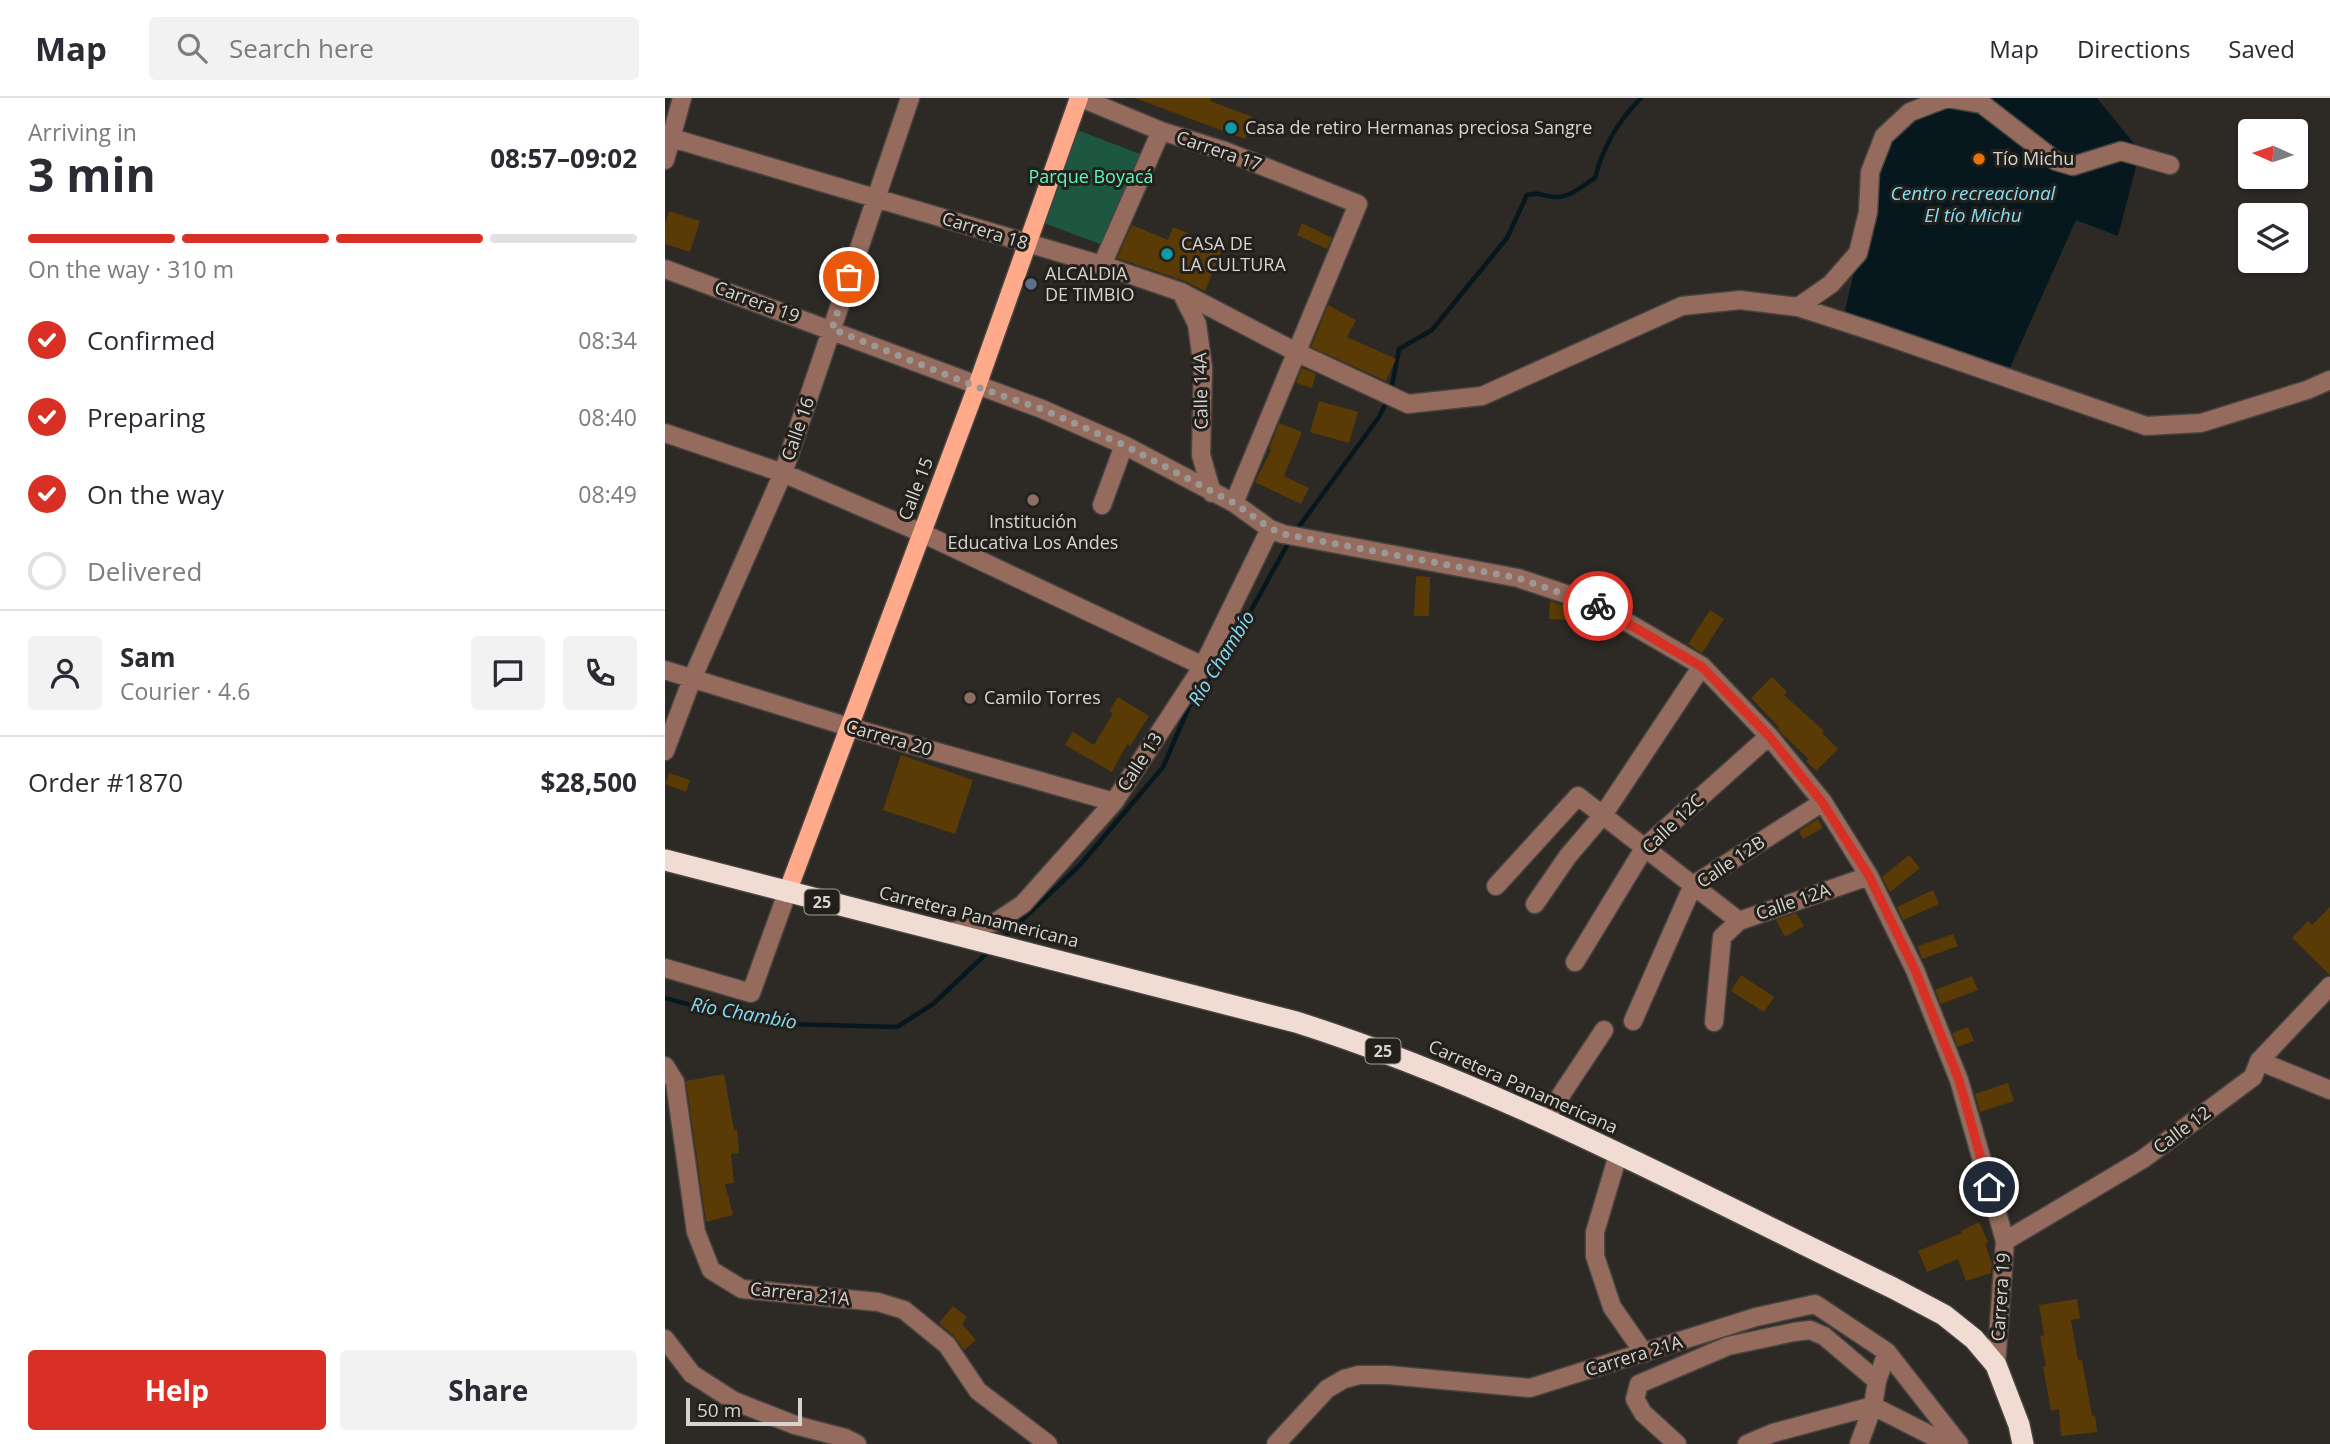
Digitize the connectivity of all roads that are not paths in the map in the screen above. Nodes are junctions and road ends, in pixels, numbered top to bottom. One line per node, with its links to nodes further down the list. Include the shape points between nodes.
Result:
1 (682, 98): 5 (street)
2 (911, 98): 8 (street, Calle 16)
3 (1080, 98): 4 (street, Carrera 17); 9 (main road, Calle 15)
4 (1161, 131): 10 (street); 15 (street, Carrera 17, via 1358,204)
5 (669, 137): 6 (street); 8 (street, Carrera 18)
6 (665, 160)
7 (2170, 165): 13 (street, via 2121,151 2073,166 2056,161 1982,104 1947,98 1922,107 1884,136 1870,172 1868,212 1858,253 1831,284)
8 (876, 198): 9 (street, Carrera 18); 14 (street, Calle 16)
9 (1026, 244): 10 (street, Carrera 18); 17 (main road, Calle 15)
10 (1102, 265): 12 (street, Carrera 18)
11 (665, 269): 14 (street, Carrera 19)
12 (1181, 292): 15 (street, Carrera 18); 21 (street, Calle 14A, via 1197,324 1203,368 1201,454)
13 (1798, 307): 15 (street, Carrera 18, via 1739,300 1682,306 1482,396 1408,404); 16 (street, via 2146,426 2201,423)
14 (832, 329): 17 (street, Carrera 19); 20 (street, Calle 16)
15 (1296, 352): 22 (street)
16 (2330, 380)
17 (977, 387): 19 (street, Carrera 19); 24 (main road, Calle 15)
18 (665, 433): 20 (street)
19 (1124, 445): 21 (street, Carrera 19); 23 (street)
20 (783, 473): 24 (street); 29 (street, Calle 16)
21 (1212, 493): 22 (street, Carrera 19)
22 (1234, 503): 25 (street, Carrera 19)
23 (1102, 505)
24 (922, 533): 26 (street); 30 (main road, Calle 15)
25 (1284, 534): 26 (street, Calle 13); 27 (street, Carrera 19, via 1518,578 1596,604)
26 (1203, 666): 33 (street, Calle 13)
27 (1702, 667): 31 (street, Carrera 19); 35 (street)
28 (665, 670): 29 (street, Carrera 20)
29 (692, 679): 30 (street, Carrera 20); 32 (street, Calle 16)
30 (849, 727): 33 (street, Carrera 20); 41 (main road, Calle 15)
31 (1769, 736): 34 (street, Carrera 19); 36 (street, Calle 12C)
32 (665, 751)
33 (1114, 802): 44 (street, Calle 13, via 1023,904 996,922)
34 (1822, 802): 38 (street, Carrera 19); 39 (street, Calle 12B)
35 (1603, 815): 36 (street); 40 (street, via 1579,796); 42 (street)
36 (1645, 847): 39 (street); 45 (street, Calle 12C)
37 (665, 860): 41 (highway, Carretera Panamericana / 25)
38 (1869, 876): 43 (street, Calle 12A); 56 (street, Carrera 19, via 1915,970 1959,1080)
39 (1693, 885): 43 (street); 48 (street, Calle 12B)
40 (1496, 886)
41 (787, 893): 44 (highway, Carretera Panamericana / 25); 46 (street, via 751,993)
42 (1535, 904)
43 (1739, 920): 49 (street, Calle 12A, via 1722,937)
44 (945, 933): 54 (highway, Carretera Panamericana / 25, via 1296,1022 1371,1046)
45 (1575, 962)
46 (665, 968)
47 (2330, 986): 51 (street, Calle 12)
48 (1633, 1021)
49 (1714, 1022)
50 (1604, 1030): 54 (street)
51 (2259, 1060): 53 (street); 56 (street, Calle 12, via 2253,1077 2143,1159)
52 (665, 1066): 65 (street, Carrera 21A, via 675,1082 696,1232 711,1270 742,1289 878,1302 904,1310 947,1345 978,1391)
53 (2330, 1090)
54 (1545, 1119): 55 (highway, Carretera Panamericana / 25)
55 (1618, 1155): 59 (street, via 1595,1232 1595,1256 1612,1307); 60 (highway, Carretera Panamericana / 25, via 1944,1315)
56 (2005, 1241): 60 (street, Carrera 19)
57 (665, 1339): 64 (street, via 692,1374 734,1401)
58 (1887, 1352): 59 (street, Carrera 21A, via 1815,1304 1756,1317); 61 (street); 71 (street, Carrera 21A)
59 (1644, 1353): 66 (street, Carrera 21A, via 1530,1388 1359,1375 1327,1389)
60 (1996, 1364): 72 (highway, Carretera Panamericana / 25)
61 (1877, 1381): 62 (street); 67 (street, via 1824,1336 1810,1330 1728,1346 1639,1384 1635,1399 1643,1413)
62 (1873, 1406): 63 (street); 69 (street); 70 (street)
63 (1775, 1438): 68 (street)
64 (857, 1444)
65 (1048, 1444)
66 (1276, 1444)
67 (1677, 1444)
68 (1747, 1444)
69 (1859, 1444)
70 (1948, 1444)
71 (1959, 1444)
72 (2023, 1444)

